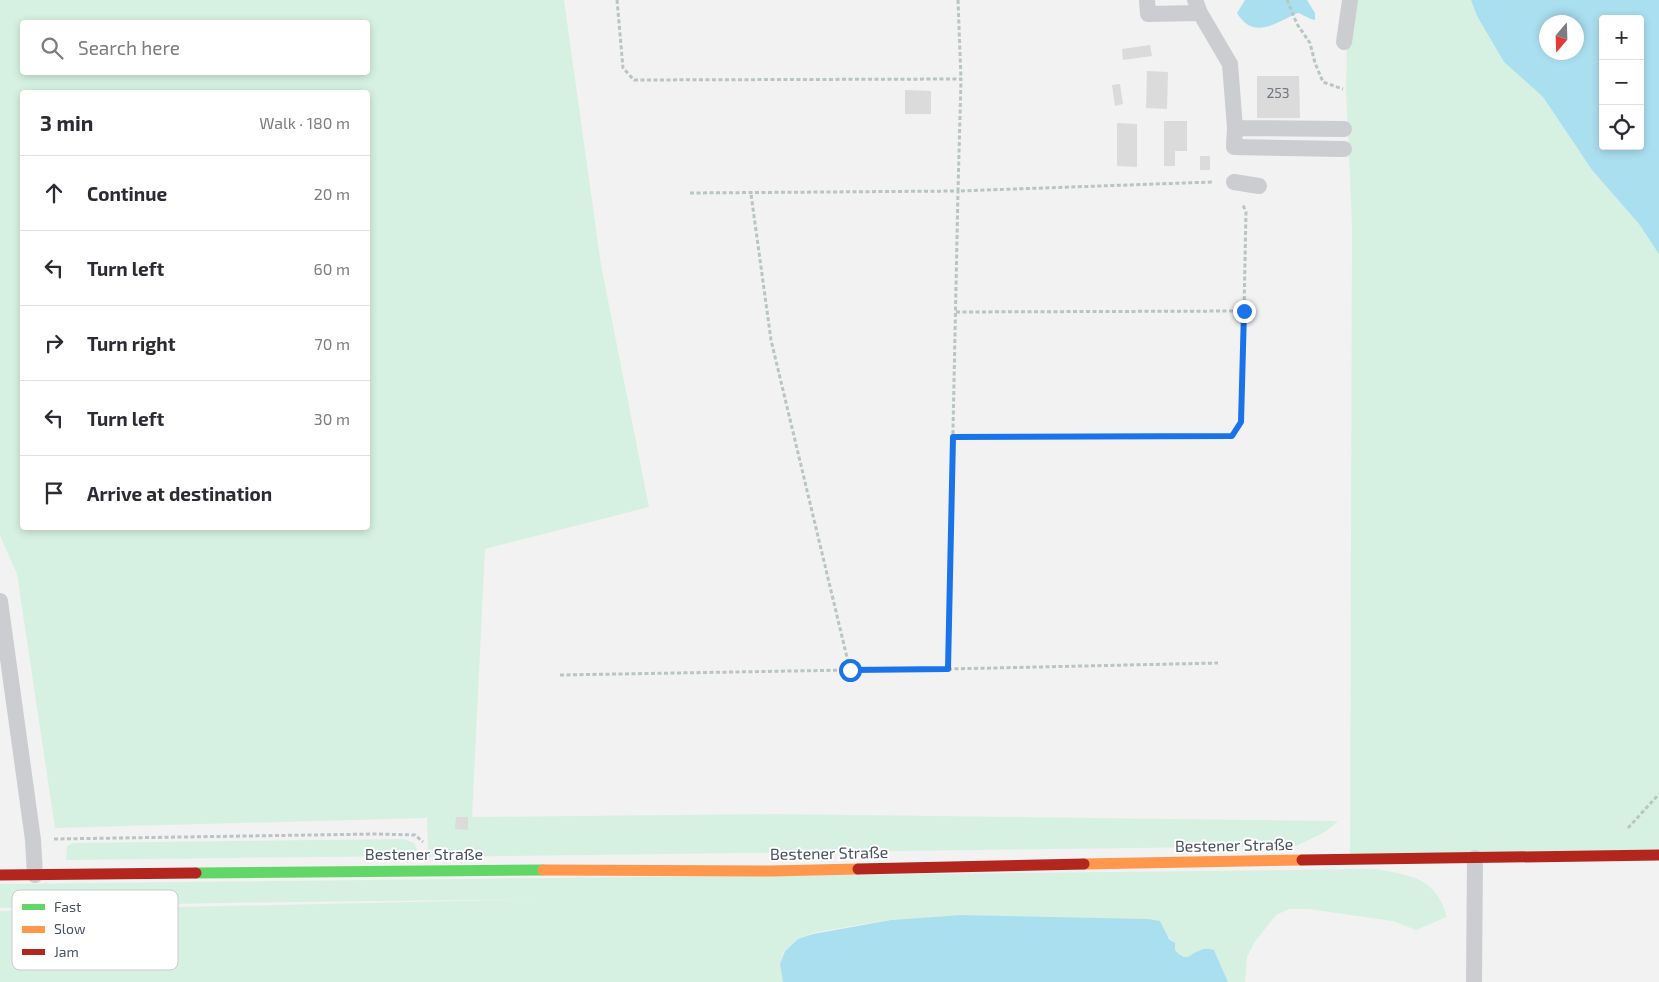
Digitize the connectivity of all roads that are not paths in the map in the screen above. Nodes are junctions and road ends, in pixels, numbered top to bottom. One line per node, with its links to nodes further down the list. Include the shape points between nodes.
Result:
1 (1147, 0): 3 (lane, via 1148,14)
2 (1350, 0): 4 (lane)
3 (1197, 6): 5 (lane, via 1230,64)
4 (1344, 42)
5 (1235, 128): 6 (lane); 7 (lane, via 1234,147)
6 (1344, 129)
7 (1344, 149)
8 (1234, 182): 9 (lane)
9 (1259, 186)
10 (0, 601): 14 (lane)
11 (1659, 855): 12 (street, Bestener Straße)
12 (1475, 858): 14 (street, Bestener Straße, via 771,871 428,870); 15 (lane)
13 (0, 875): 14 (street, Bestener Straße)
14 (35, 875)
15 (1474, 982)

